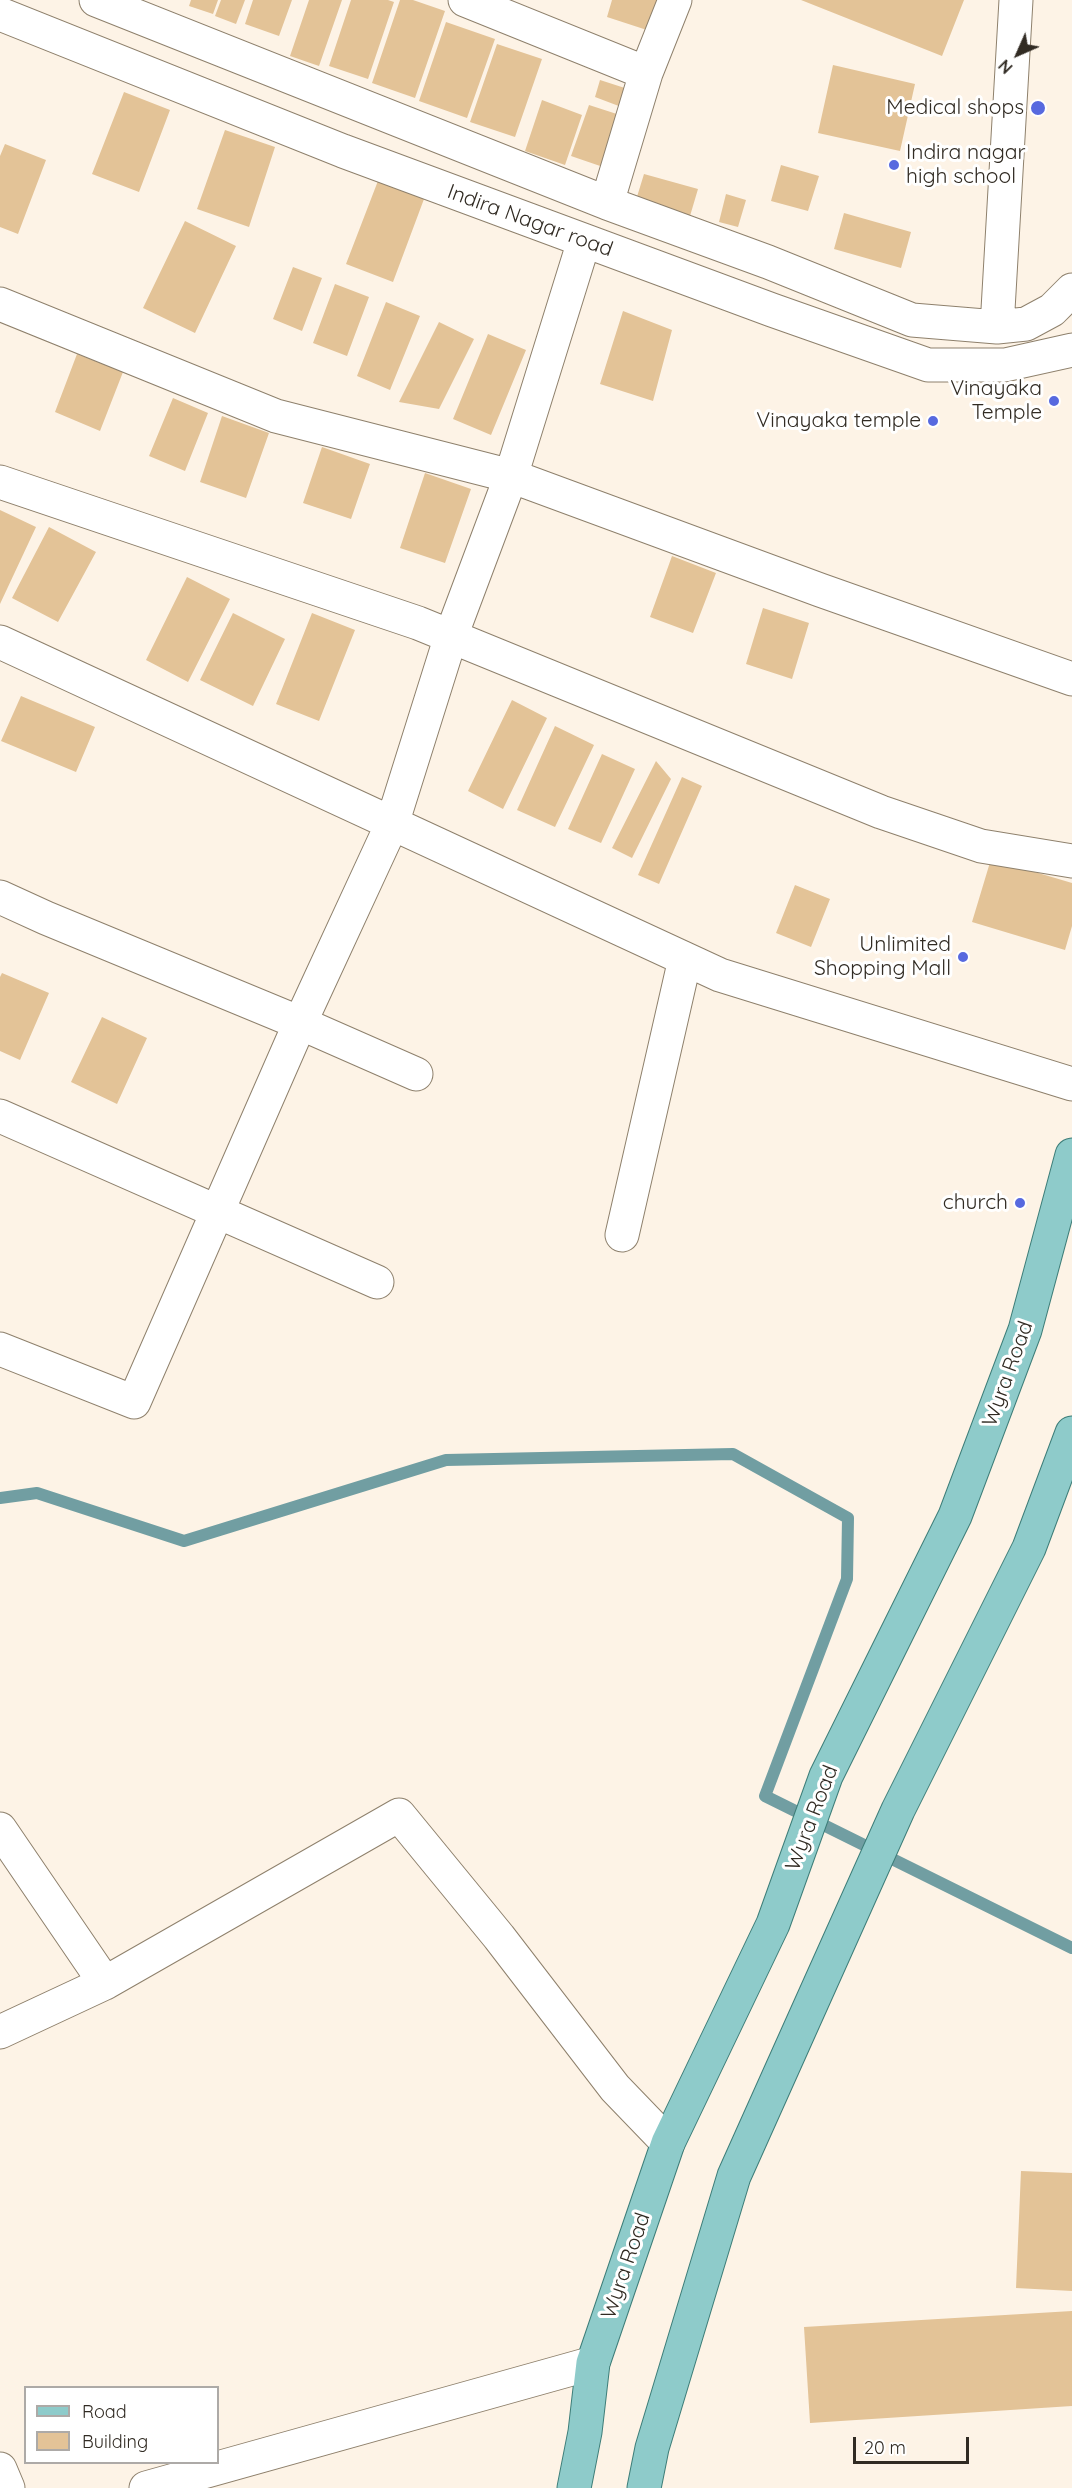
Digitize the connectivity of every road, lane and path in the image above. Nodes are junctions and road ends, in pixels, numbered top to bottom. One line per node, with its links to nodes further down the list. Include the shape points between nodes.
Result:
1 (96, 0): 7 (street, Indira Nagar road)
2 (465, 0): 6 (street)
3 (675, 0): 6 (street)
4 (1016, 0): 11 (street)
5 (0, 14): 8 (street, Indira Nagar road, via 343,152)
6 (646, 73): 7 (street)
7 (607, 203): 11 (street, Indira Nagar road, via 912,320)
8 (584, 241): 12 (street, Indira Nagar road, via 928,365 1005,365); 13 (street)
9 (1072, 290): 11 (street, Indira Nagar road, via 1052,310 1026,324)
10 (0, 304): 13 (street, via 276,416)
11 (997, 327)
12 (1072, 350)
13 (511, 476): 15 (street); 17 (street)
14 (0, 482): 15 (street)
15 (451, 636): 18 (street); 19 (street, via 881,812 981,846)
16 (0, 642): 18 (street)
17 (1072, 679)
18 (392, 824): 21 (street); 22 (street)
19 (1072, 861)
20 (0, 897): 22 (street)
21 (686, 959): 24 (street, via 720,975); 28 (street)
22 (300, 1023): 23 (street); 27 (street)
23 (416, 1074)
24 (1072, 1084)
25 (0, 1116): 27 (street)
26 (1072, 1155): 35 (main road, Wyra Road, via 1025,1330 955,1516 826,1776 773,1924)
27 (217, 1211): 29 (street); 30 (street, via 134,1402)
28 (622, 1235)
29 (377, 1281)
30 (0, 1349)
31 (1072, 1433): 41 (main road, via 1029,1548 898,1810 734,2176 652,2448)
32 (0, 1828): 33 (street)
33 (105, 1983): 34 (street); 35 (street, via 399,1815 615,2088)
34 (0, 2032)
35 (668, 2143): 36 (main road, Wyra Road)
36 (593, 2362): 39 (street); 40 (main road, Wyra Road)
37 (0, 2469): 38 (street)
38 (8, 2488)
39 (146, 2488)
40 (574, 2488)
41 (644, 2488)

